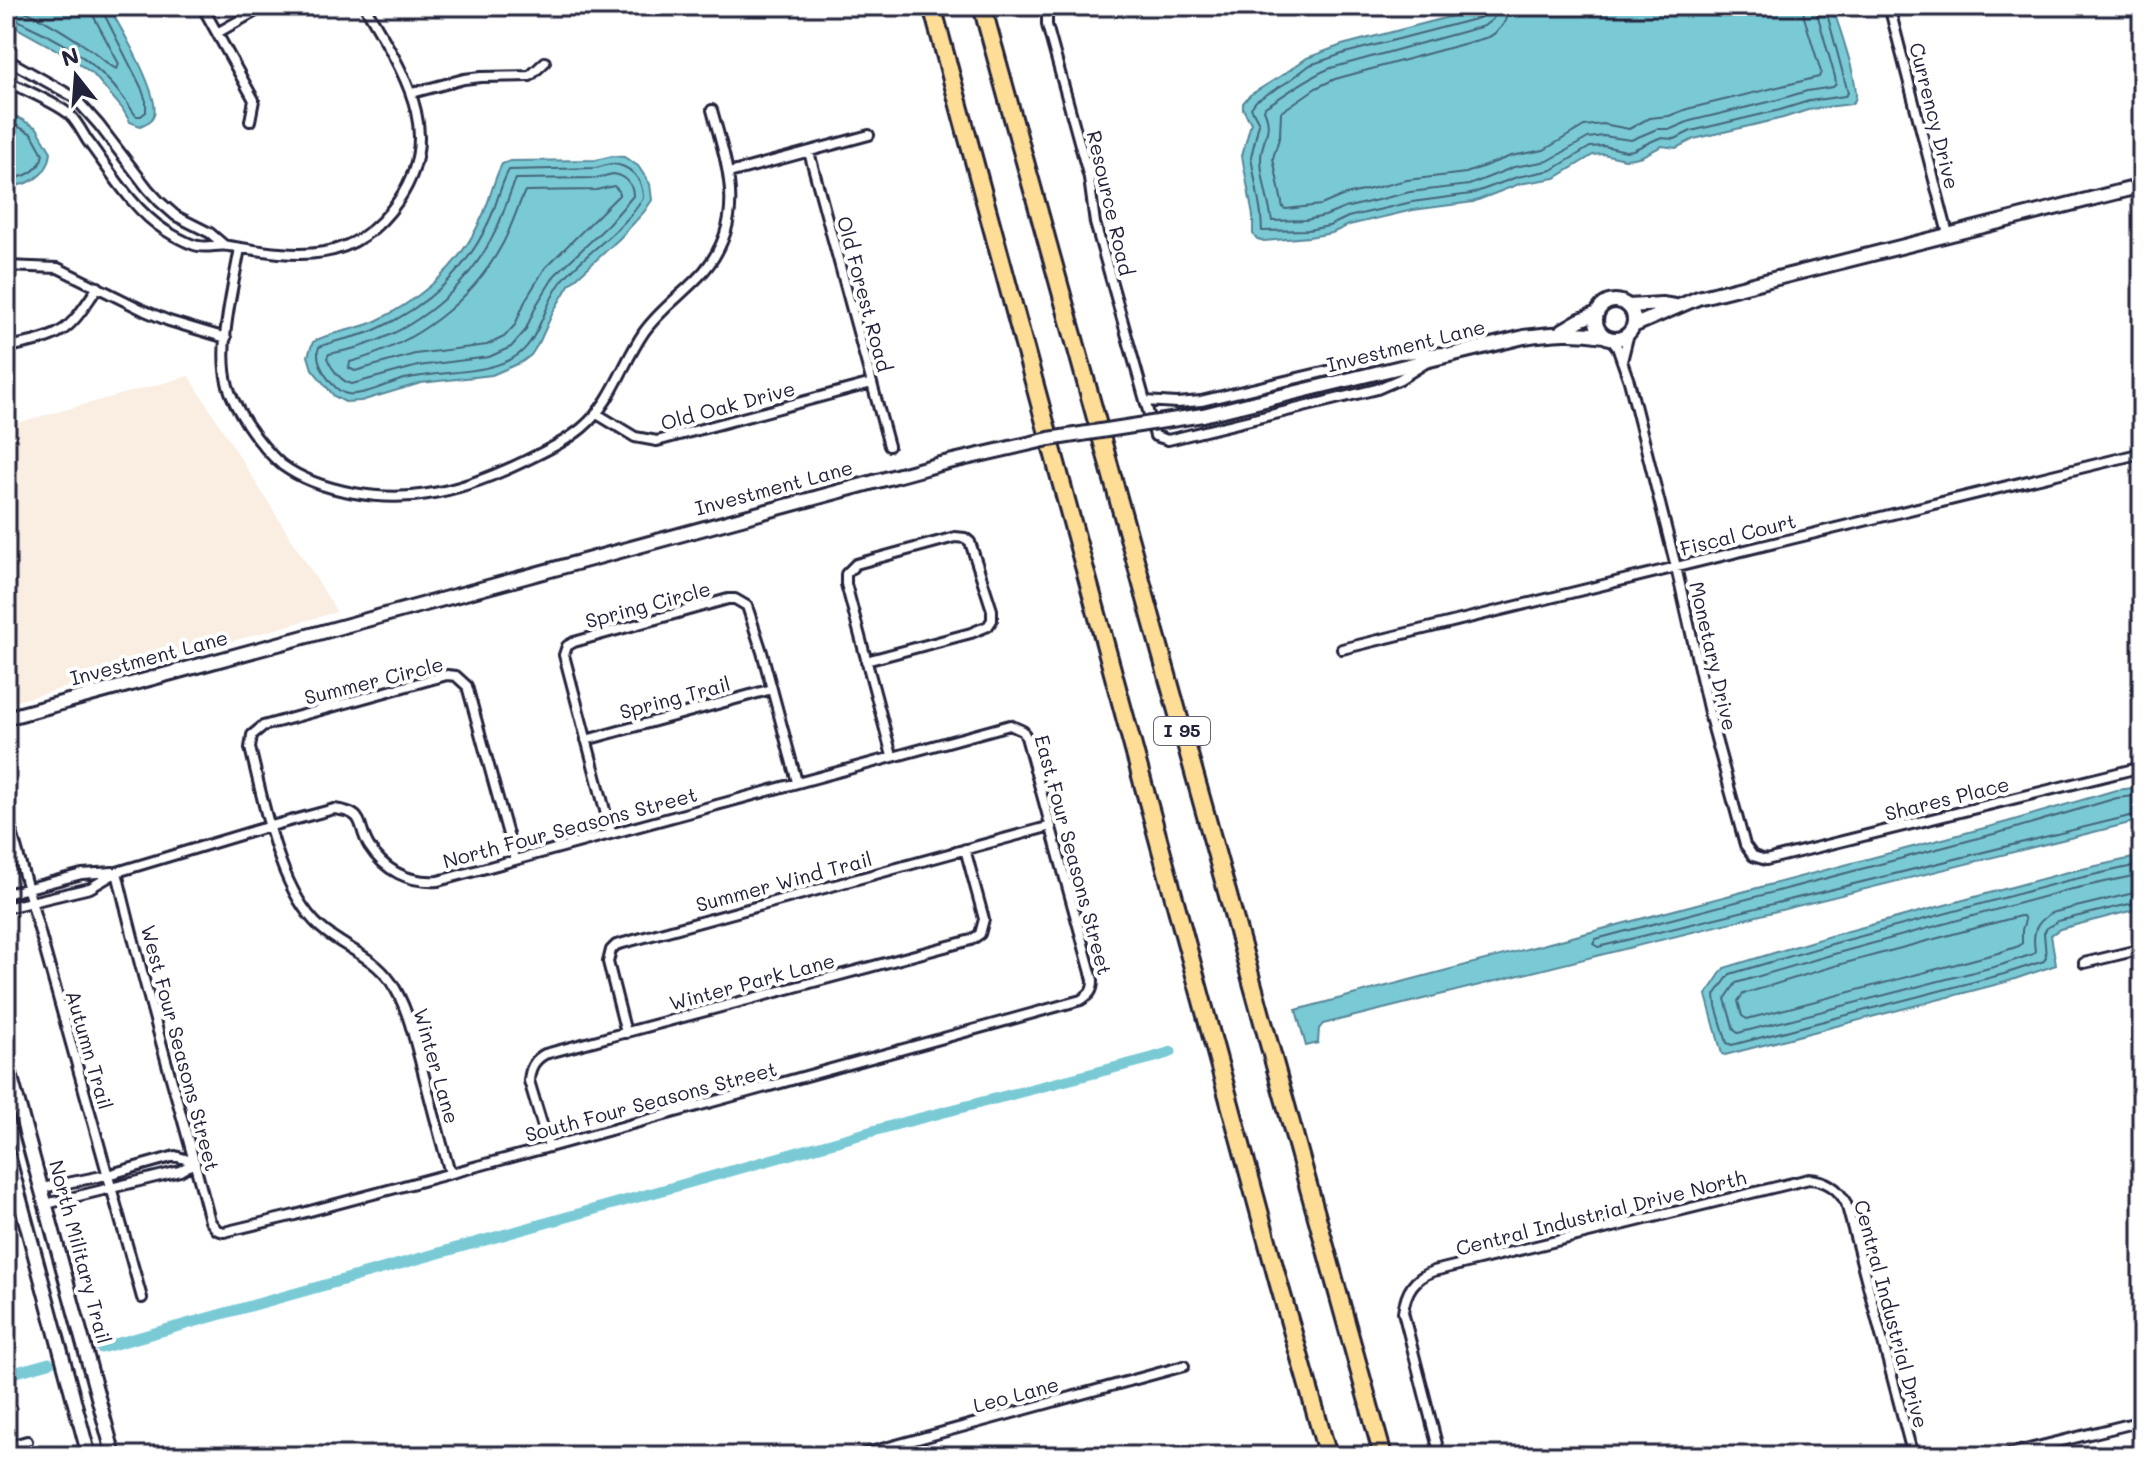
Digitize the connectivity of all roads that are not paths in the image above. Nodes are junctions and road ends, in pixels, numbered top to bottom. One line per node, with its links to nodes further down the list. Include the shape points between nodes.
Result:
1 (202, 6): 8 (street)
2 (265, 6): 8 (street)
3 (365, 6): 12 (street)
4 (932, 6): 85 (highway, I 95)
5 (982, 6): 86 (highway, I 95)
6 (1889, 6): 19 (street, Currency Drive)
7 (1048, 9): 36 (street, Resource Road, via 1047,25 1089,178 1095,223)
8 (217, 33): 14 (street, via 254,100)
9 (6, 59): 20 (street, via 74,97 160,202)
10 (545, 62): 12 (street, via 530,76 464,79)
11 (6, 81): 20 (street, via 69,114 139,207 165,230 198,246)
12 (412, 93): 21 (street, via 418,125 416,158 406,188 381,222 353,242 319,254)
13 (712, 110): 17 (street)
14 (250, 121)
15 (869, 135): 16 (street)
16 (809, 152): 17 (street); 35 (street, Old Forest Road)
17 (729, 173): 37 (street, via 731,211 722,243 704,271 644,332)
18 (2142, 186): 19 (street)
19 (1948, 234): 25 (street)
20 (225, 245): 21 (street)
21 (240, 248): 30 (street)
22 (6, 266): 23 (street, via 58,268)
23 (98, 287): 30 (street, via 169,321); 31 (street, via 62,331)
24 (1628, 306): 25 (street); 26 (street, via 1609,302); 27 (street)
25 (1675, 306): 27 (street)
26 (1597, 313): 28 (street, Investment Lane); 29 (street, via 1596,326)
27 (1631, 329): 29 (street, via 1618,339); 34 (street)
28 (1560, 332): 29 (street, Investment Lane); 32 (street, Investment Lane)
29 (1608, 337): 34 (street, Monetary Drive)
30 (226, 338): 37 (street, via 228,385 260,443 299,475 356,493 412,496 482,480 553,447)
31 (6, 348)
32 (1465, 351): 33 (street, Investment Lane); 36 (street, via 1399,354 1201,401)
33 (1431, 360): 36 (street, Resource Road, via 1377,389 1168,440 1155,436); 44 (street, Investment Lane, bridge, via 1203,415 1049,439 940,464)
34 (1622, 361): 40 (street, Monetary Drive)
35 (872, 383): 37 (street, Old Oak Drive, via 657,441 635,437); 38 (street, Old Forest Road)
36 (1145, 401)
37 (597, 414)
38 (889, 446)
39 (2142, 453): 40 (street, Fiscal Court)
40 (1676, 567): 41 (street, Fiscal Court); 55 (street, Monetary Drive, via 1745,845)
41 (1342, 649)
42 (866, 661): 42 (street, via 846,584 850,568 955,537 970,542 992,610 988,626); 47 (street)
43 (772, 689): 46 (street, Spring Trail); 46 (street, Spring Circle, via 742,602 728,599 656,618 567,646 565,662); 49 (street, Spring Circle)
44 (6, 718)
45 (1017, 727): 47 (street, North Four Seasons Street); 52 (street, East Four Seasons Street, via 1026,737)
46 (586, 740): 53 (street, Spring Circle)
47 (892, 756): 49 (street, North Four Seasons Street)
48 (2142, 767): 55 (street, Shares Place)
49 (797, 782): 53 (street, North Four Seasons Street)
50 (6, 811): 58 (street, Autumn Trail)
51 (270, 826): 56 (street, North Four Seasons Street, via 347,810 363,824 369,846 391,871 414,880 438,881); 56 (street, Summer Circle, via 250,748 256,729 456,676 467,686); 57 (street, North Four Seasons Street); 70 (street, Winter Lane, via 298,901 329,934 376,964 395,989 411,1027)
52 (1051, 826): 54 (street, Summer Wind Trail); 64 (street, East Four Seasons Street, via 1093,980)
53 (611, 833): 56 (street, North Four Seasons Street)
54 (965, 849): 65 (street, Summer Wind Trail, via 616,945 608,962); 65 (street, Winter Park Lane, via 984,919 980,934 971,940)
55 (1759, 859)
56 (515, 860)
57 (117, 872): 58 (street, via 82,874); 60 (street, via 90,888); 69 (street, West Four Seasons Street)
58 (27, 889): 59 (street); 60 (street, Autumn Trail)
59 (6, 894)
60 (31, 901): 61 (street); 71 (street, Autumn Trail)
61 (6, 908)
62 (2142, 949): 63 (street)
63 (2084, 963)
64 (1090, 994): 67 (street, South Four Seasons Street)
65 (626, 1033): 67 (street, Winter Park Lane, via 545,1054 534,1063 529,1081)
66 (7, 1065): 73 (street, North Military Trail)
67 (549, 1147): 70 (street, South Four Seasons Street)
68 (6, 1148): 82 (street)
69 (195, 1162): 71 (street, via 175,1156); 74 (street, via 180,1171); 76 (street, West Four Seasons Street)
70 (450, 1173): 76 (street, South Four Seasons Street)
71 (107, 1175): 73 (street); 74 (street, Autumn Trail)
72 (1830, 1184): 87 (street, Central Industrial Drive North, via 1801,1179 1421,1277 1411,1287 1403,1312); 88 (street, Central Industrial Drive, via 1848,1210)
73 (42, 1188): 75 (street, North Military Trail)
74 (110, 1189): 75 (street); 77 (street, Autumn Trail)
75 (46, 1204): 83 (street, North Military Trail)
76 (217, 1230)
77 (142, 1298)
78 (1184, 1366): 84 (street, Leo Lane)
79 (2142, 1421): 89 (street)
80 (27, 1441): 81 (street)
81 (6, 1447)
82 (89, 1456)
83 (114, 1456)
84 (856, 1456)
85 (1328, 1456)
86 (1383, 1456)
87 (1440, 1456)
88 (1913, 1456)
89 (2001, 1456)

